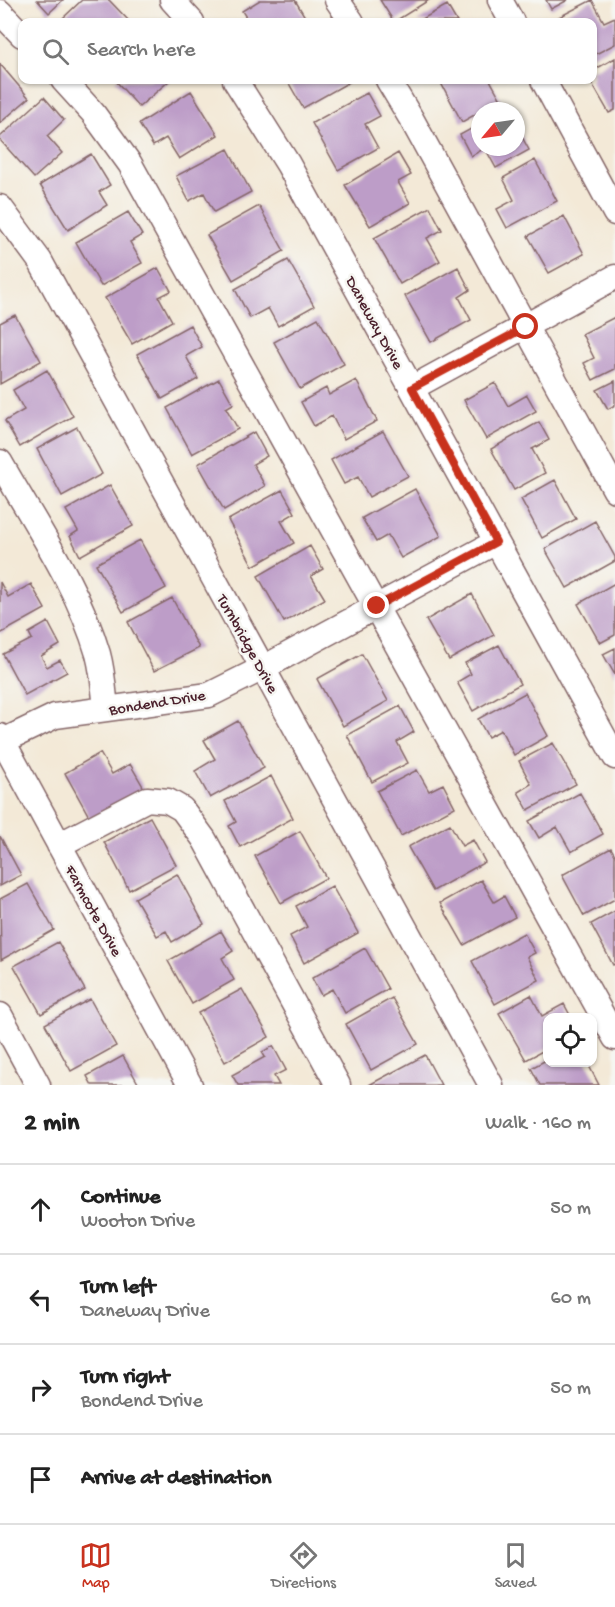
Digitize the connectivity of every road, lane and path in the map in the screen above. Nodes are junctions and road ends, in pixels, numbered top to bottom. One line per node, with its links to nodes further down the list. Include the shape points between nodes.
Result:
1 (172, 0): 5 (street)
2 (337, 0): 6 (street)
3 (500, 0): 7 (street)
4 (0, 12): 8 (street)
5 (188, 18)
6 (349, 18)
7 (510, 18)
8 (18, 31)
9 (67, 84): 21 (street, via 130,164)
10 (238, 84): 17 (street, Daneway Drive, via 288,164)
11 (390, 84): 16 (street)
12 (545, 84): 14 (street)
13 (0, 207): 22 (street, Turnbridge Drive, via 40,261)
14 (615, 213)
15 (615, 277): 16 (street)
16 (526, 327): 17 (street); 19 (street)
17 (412, 388): 20 (street, Daneway Drive)
18 (0, 462): 23 (street, via 89,627 99,657)
19 (615, 490)
20 (496, 542): 21 (street, Bondend Drive); 25 (street, Daneway Drive)
21 (377, 606): 22 (street, Bondend Drive); 28 (street)
22 (263, 668): 23 (street, Bondend Drive, via 209,694); 32 (street, Turnbridge Drive)
23 (106, 709): 24 (street, Bondend Drive, via 55,716)
24 (1, 738): 26 (street, Farmcote Drive)
25 (615, 757)
26 (59, 845): 30 (street, Farmcote Drive); 31 (street, via 147,799 168,801 182,809 204,839)
27 (0, 1015): 29 (street)
28 (615, 1038)
29 (38, 1085)
30 (190, 1085)
31 (338, 1085)
32 (492, 1085)

